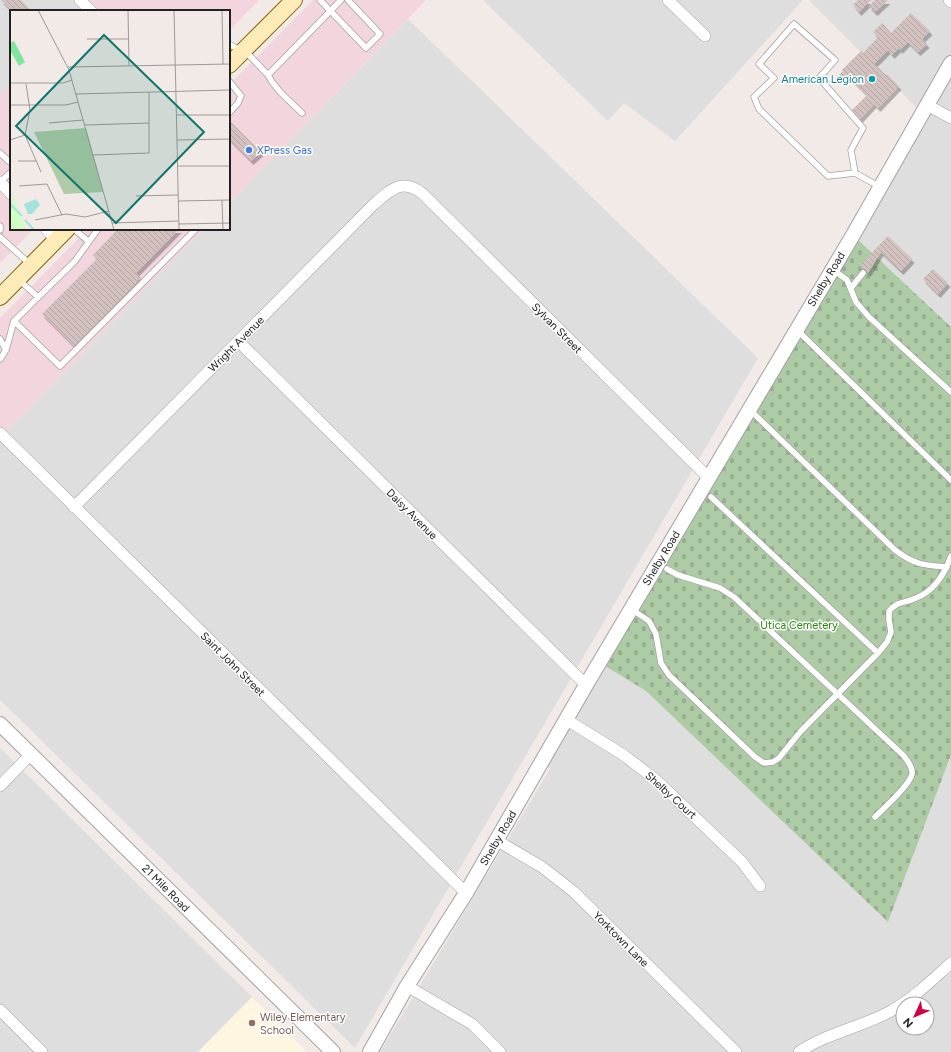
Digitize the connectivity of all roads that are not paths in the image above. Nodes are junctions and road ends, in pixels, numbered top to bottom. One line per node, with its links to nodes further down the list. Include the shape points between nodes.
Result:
1 (80, 0): 7 (street)
2 (294, 0): 10 (main road)
3 (320, 0): 8 (lane)
4 (341, 0): 8 (lane)
5 (348, 0): 8 (lane, via 380,34 366,48)
6 (668, 0): 9 (street)
7 (89, 10)
8 (331, 10): 13 (lane)
9 (705, 36)
10 (236, 48): 11 (main road); 13 (lane, via 250,56)
11 (230, 63)
12 (951, 63): 15 (street, Shelby Road)
13 (268, 75): 17 (lane, via 276,88)
14 (230, 82): 16 (lane, via 241,96)
15 (927, 105): 18 (street); 25 (street, Shelby Road)
16 (230, 112)
17 (302, 113)
18 (951, 118)
19 (0, 153): 20 (lane)
20 (10, 162)
21 (10, 173): 23 (lane)
22 (855, 173): 22 (lane, via 828,176 759,109 754,96 774,78 759,64 794,24 835,60 819,78 863,128 851,150); 25 (lane)
23 (0, 182): 26 (street)
24 (402, 186): 43 (street, Wright Avenue, via 383,195); 49 (street, Sylvan Street, via 415,188 423,194)
25 (880, 187): 34 (street, Shelby Road)
26 (10, 193)
27 (75, 230): 32 (lane)
28 (97, 230): 32 (lane)
29 (195, 230): 40 (lane, via 60,366)
30 (56, 232): 33 (main road)
31 (0, 237): 33 (lane)
32 (88, 242): 38 (lane, via 75,260)
33 (31, 266): 36 (main road)
34 (832, 269): 37 (lane, via 847,280); 41 (street, Shelby Road)
35 (864, 273): 37 (lane)
36 (18, 279): 38 (lane); 39 (main road)
37 (851, 288): 46 (lane, via 856,302 869,317)
38 (38, 297): 40 (lane)
39 (0, 298)
40 (14, 321): 44 (lane)
41 (796, 330): 47 (street, Shelby Road); 50 (lane)
42 (0, 339): 44 (lane)
43 (239, 342): 52 (street, Wright Avenue); 58 (street, Daisy Avenue)
44 (6, 350): 45 (lane)
45 (0, 359)
46 (951, 392)
47 (749, 410): 49 (street, Shelby Road); 54 (lane, via 895,550 922,565)
48 (0, 433): 52 (street, Saint John Street)
49 (709, 478): 56 (street, Shelby Road)
50 (951, 480)
51 (711, 497): 57 (lane)
52 (74, 507): 67 (street, Saint John Street)
53 (951, 556): 54 (lane)
54 (947, 567): 57 (lane, via 931,588 917,598 895,604 889,611 891,632)
55 (667, 569): 59 (lane, via 720,588 734,597)
56 (631, 609): 58 (street, Shelby Road); 59 (lane, via 649,621 656,634 661,663 669,675 764,763 779,758 800,731)
57 (878, 653): 59 (lane)
58 (586, 685): 60 (street, Shelby Road)
59 (838, 694): 64 (lane, via 903,755 910,765 912,774 908,783)
60 (567, 720): 65 (street, Shelby Road); 66 (street, Shelby Court, via 622,754 655,779 742,862)
61 (0, 724): 62 (street, 21 Mile Road)
62 (31, 754): 63 (street); 72 (street, 21 Mile Road)
63 (0, 786)
64 (875, 817)
65 (496, 840): 67 (street, Shelby Road); 75 (street, Yorktown Lane, via 542,867 574,892)
66 (760, 886)
67 (466, 893): 69 (street, Shelby Road)
68 (951, 963): 76 (street, via 912,997 891,1011 819,1040)
69 (407, 986): 73 (street, Shelby Road); 74 (street, via 472,1024)
70 (0, 1010): 71 (street)
71 (42, 1052)
72 (333, 1052)
73 (370, 1052)
74 (500, 1052)
75 (736, 1052)
76 (799, 1052)

